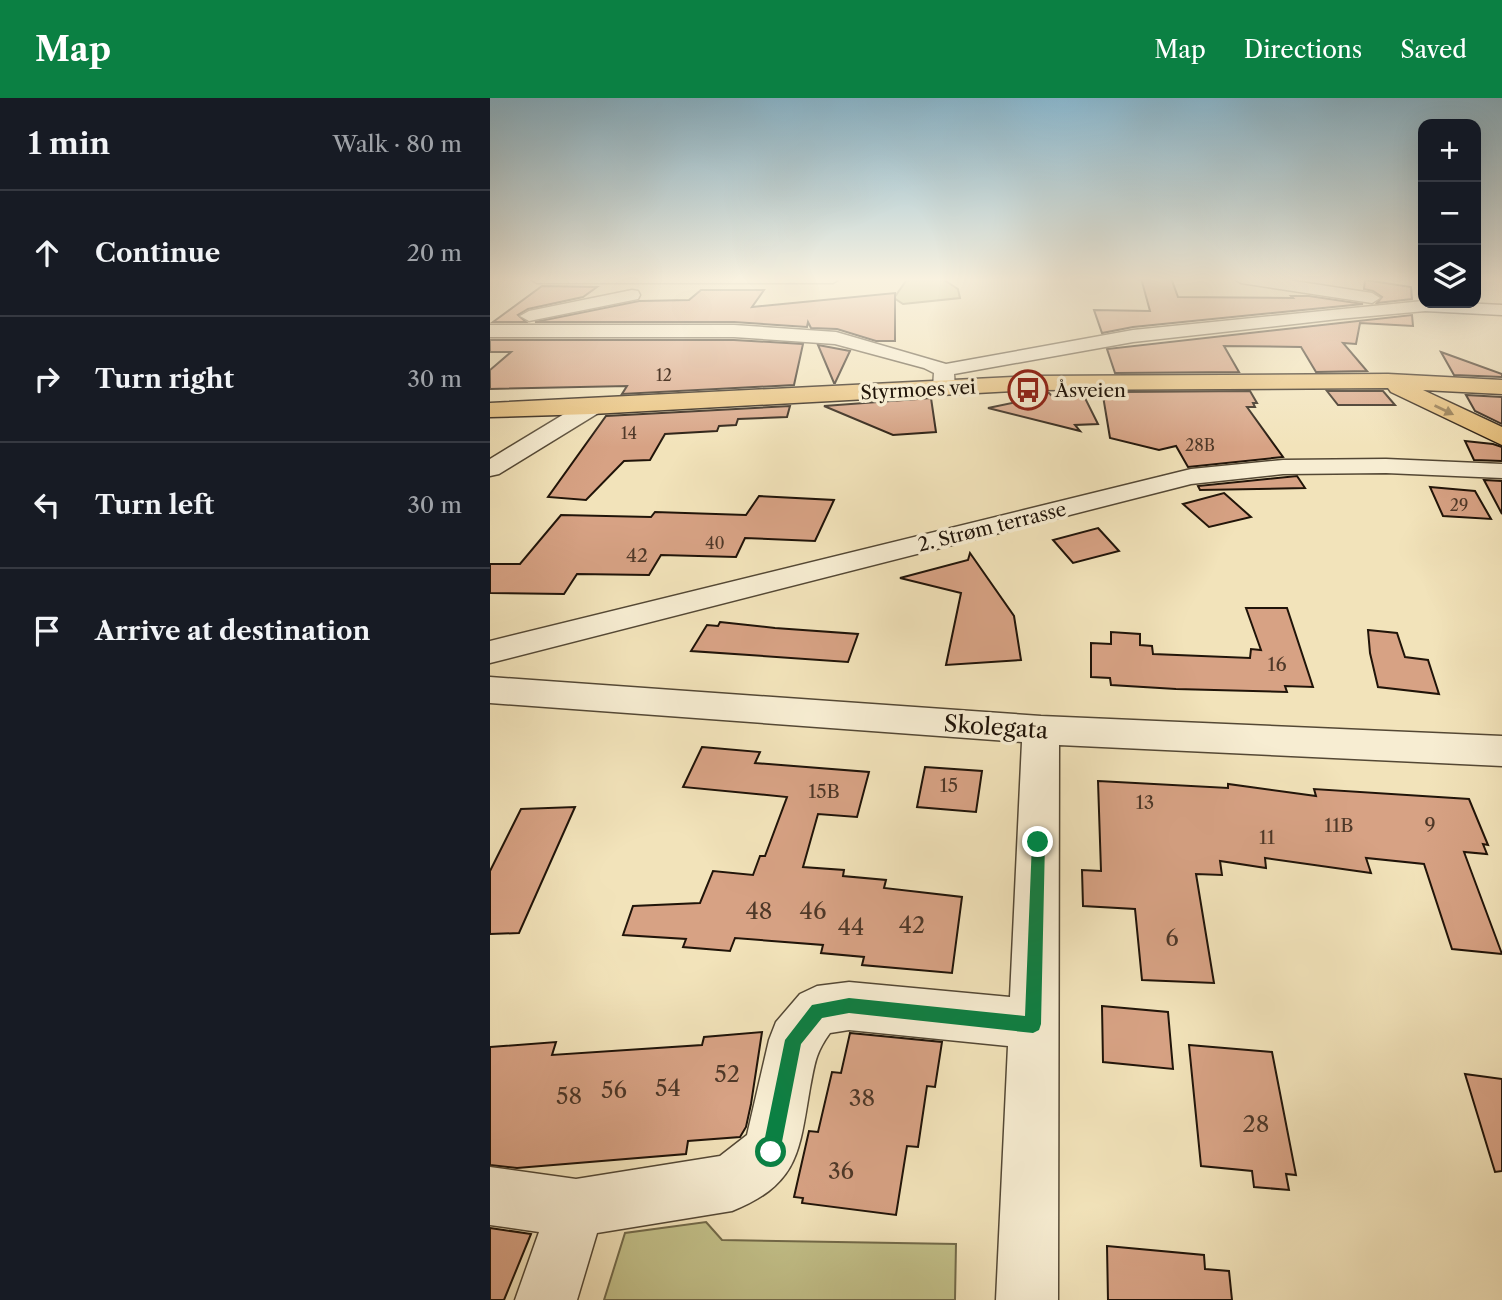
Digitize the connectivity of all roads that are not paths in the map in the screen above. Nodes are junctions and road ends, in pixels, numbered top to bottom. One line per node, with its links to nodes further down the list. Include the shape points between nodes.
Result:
1 (779, 334): 3 (street, via 836,338 905,356)
2 (1152, 334): 3 (street)
3 (944, 379): 4 (main road, Styrmoes vei, via 1032,383); 6 (main road, Styrmoes vei)
4 (1388, 381): 5 (main road, Styrmoes vei); 8 (main road, one-way to 8)
5 (1502, 387)
6 (592, 407): 7 (main road, Styrmoes vei); 9 (street)
7 (490, 410)
8 (1502, 437)
9 (490, 469)
10 (1502, 471): 11 (street, 2. Strøm terrasse, via 1283,467 1191,477)
11 (490, 652)
12 (490, 690): 13 (street, Skolegata)
13 (1041, 730): 14 (street, Skolegata); 15 (street)
14 (1502, 751)
15 (1033, 1024): 17 (street, via 849,1006 817,1011 793,1040 771,1152 732,1183); 19 (street)
16 (490, 1196): 17 (street)
17 (576, 1208): 18 (street)
18 (546, 1300)
19 (1027, 1300)

